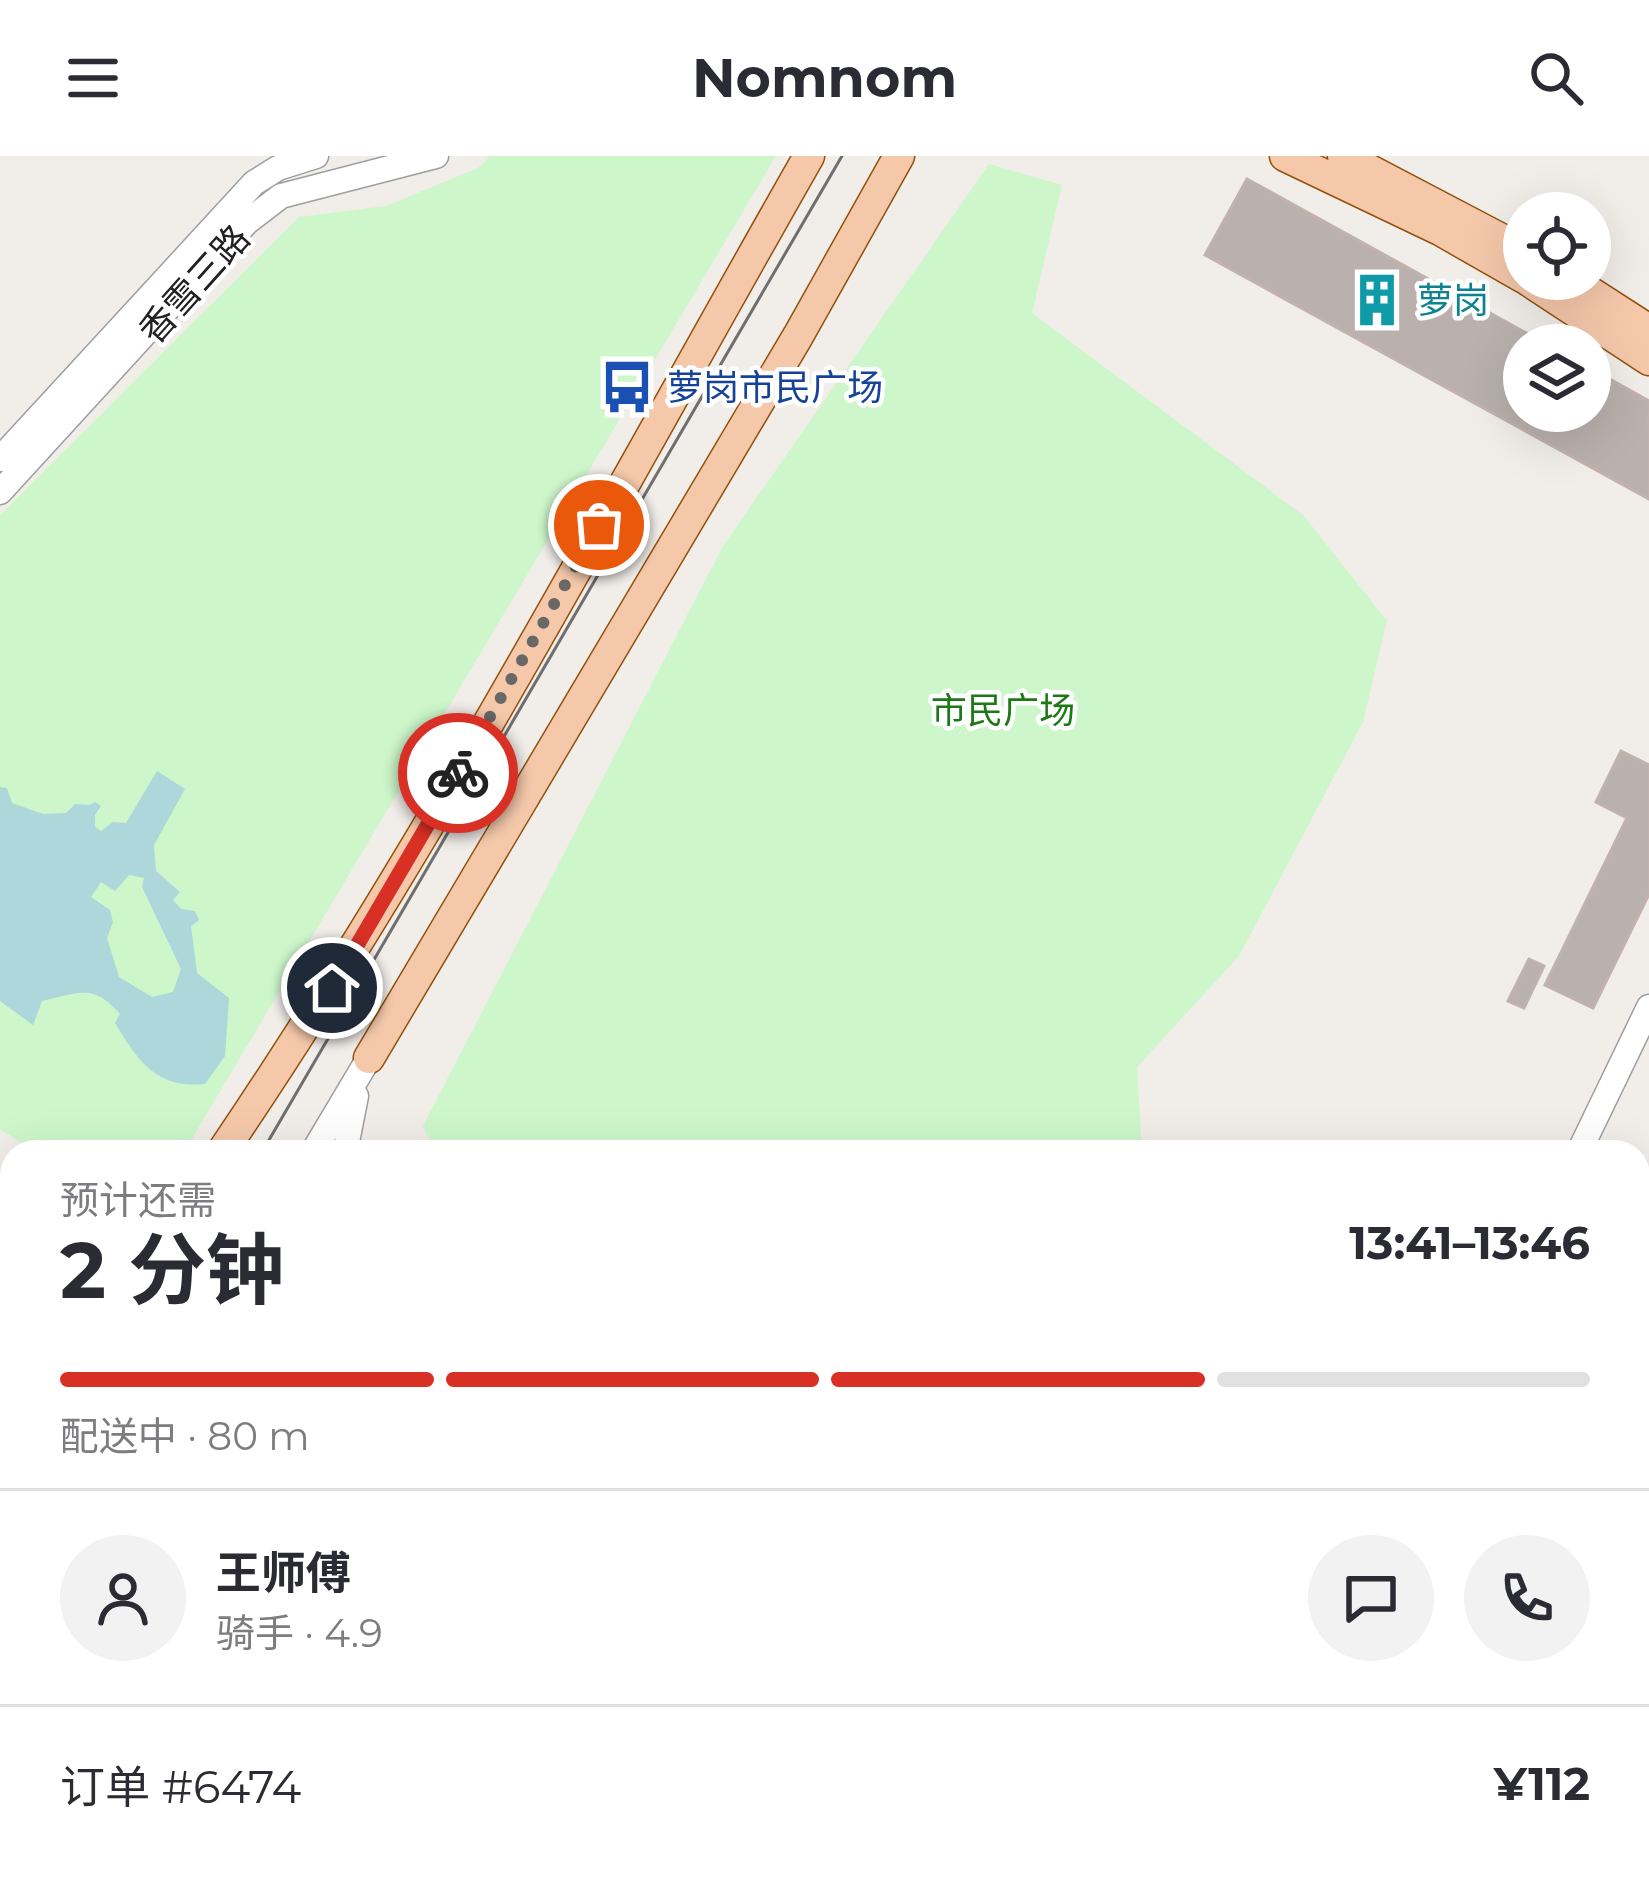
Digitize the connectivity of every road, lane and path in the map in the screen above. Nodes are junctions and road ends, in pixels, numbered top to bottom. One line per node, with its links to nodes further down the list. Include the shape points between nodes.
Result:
1 (316, 156): 15 (street, 香雪三路, via 254,183)
2 (436, 156): 16 (street, 香雪三路, via 281,196 247,222)
3 (809, 156): 19 (main road, via 372,923)
4 (899, 156): 8 (main road)
5 (914, 156): 8 (main road)
6 (1285, 156): 10 (main road)
7 (1343, 156): 9 (main road)
8 (869, 211): 18 (main road)
9 (1503, 239)
10 (1503, 266)
11 (1558, 300): 14 (main road)
12 (1603, 300): 13 (main road)
13 (1649, 330)
14 (1649, 360)
15 (0, 459)
16 (0, 492)
17 (1649, 1007): 22 (street)
18 (369, 1058): 20 (street); 21 (street)
19 (230, 1140)
20 (321, 1140)
21 (347, 1140)
22 (1585, 1140)

